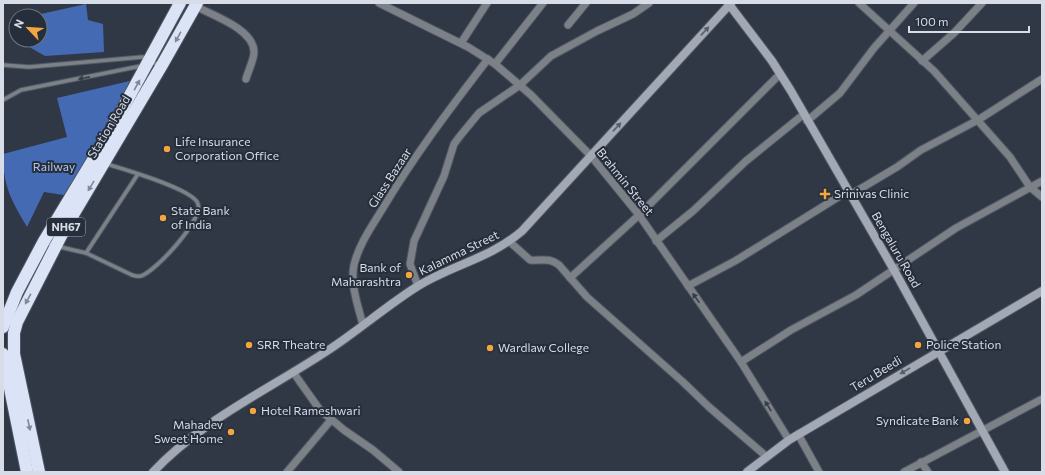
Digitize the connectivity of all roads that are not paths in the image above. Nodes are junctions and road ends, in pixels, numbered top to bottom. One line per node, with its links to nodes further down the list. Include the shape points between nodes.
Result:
1 (180, 3): 17 (highway, NH67)
2 (379, 3): 14 (street, Brahmin Street)
3 (487, 3): 14 (street)
4 (542, 3): 18 (street)
5 (586, 3): 12 (street)
6 (648, 3): 24 (street, via 633,14 551,56)
7 (730, 3): 21 (street, Bengaluru Road); 28 (street, Kalamma Street, one-way to 7)
8 (859, 3): 13 (street)
9 (914, 3): 13 (street)
10 (982, 3): 16 (street, via 954,33)
11 (196, 4): 20 (highway, Station Road / NH67, one-way to 20); 22 (street, via 248,36 254,53)
12 (568, 25)
13 (890, 32): 16 (street); 26 (street, via 874,48 840,93)
14 (460, 43): 15 (street, Brahmin Street)
15 (488, 60): 18 (street, Brahmin Street); 47 (street, Glass Bazaar, via 455,101 391,194 361,244 354,267 354,283 356,302)
16 (922, 61): 27 (street)
17 (149, 62): 19 (lane, via 143,57 29,67); 20 (lane); 25 (lane, one-way to 25, via 139,68 22,90); 36 (highway, Station Road / NH67, one-way to 17)
18 (495, 64): 24 (street, Brahmin Street)
19 (3, 65)
20 (162, 65): 29 (highway, Station Road / NH67)
21 (780, 74): 26 (street, Bengaluru Road); 35 (street)
22 (246, 79)
23 (1042, 79): 27 (street)
24 (520, 85): 28 (street, Brahmin Street); 43 (street, via 479,113 454,144 444,176 410,253 410,264)
25 (3, 100)
26 (806, 118): 33 (street, Bengaluru Road); 37 (street, via 746,161 693,212)
27 (978, 120): 32 (street, via 1010,157); 33 (street)
28 (591, 156): 35 (street, Brahmin Street); 38 (street, Kalamma Street)
29 (105, 163): 30 (lane); 39 (highway, Station Road / NH67, one-way to 39)
30 (138, 174): 40 (lane); 40 (lane, via 193,196 198,204 198,213 194,221 165,259 140,277)
31 (1042, 181): 32 (street)
32 (1030, 188): 34 (street); 41 (street, via 956,228)
33 (849, 193): 41 (street, Bengaluru Road); 44 (street)
34 (1042, 196)
35 (639, 215): 37 (street, Brahmin Street); 42 (street)
36 (44, 241): 39 (lane); 46 (highway, Station Road / NH67)
37 (656, 241): 44 (street, Brahmin Street)
38 (510, 242): 42 (street, via 530,260 553,261); 43 (street, Kalamma Street)
39 (56, 246): 40 (lane); 46 (highway, Station Road / NH67, one-way to 46)
40 (86, 253)
41 (894, 270): 48 (street, Bengaluru Road); 50 (street)
42 (570, 278): 57 (street, via 587,297 708,407)
43 (418, 286): 47 (street, Kalamma Street)
44 (688, 286): 50 (street, Brahmin Street, one-way to 44)
45 (1042, 291): 48 (street, Teru Beedi)
46 (8, 323): 62 (highway, Station Road / NH67, one-way to 62, via 14,333 14,354)
47 (363, 325): 51 (street, Kalamma Street)
48 (938, 351): 54 (street, Bengaluru Road); 55 (street, Teru Beedi, one-way to 55)
49 (3, 354): 61 (highway)
50 (741, 362): 56 (street, Brahmin Street, one-way to 50)
51 (293, 372): 53 (street, via 320,410); 63 (street, Kalamma Street, via 208,425 172,453)
52 (1042, 399): 54 (street)
53 (331, 420): 59 (street); 60 (street, via 373,450)
54 (983, 430): 58 (street); 68 (street, Bengaluru Road)
55 (798, 434): 56 (street, Teru Beedi); 65 (street)
56 (789, 440): 57 (street, Teru Beedi)
57 (767, 457): 64 (street, Teru Beedi)
58 (921, 462): 66 (street); 67 (street)
59 (292, 471)
60 (395, 471)
61 (27, 472)
62 (39, 472)
63 (154, 472)
64 (747, 472)
65 (819, 472)
66 (904, 472)
67 (928, 472)
68 (1005, 472)

